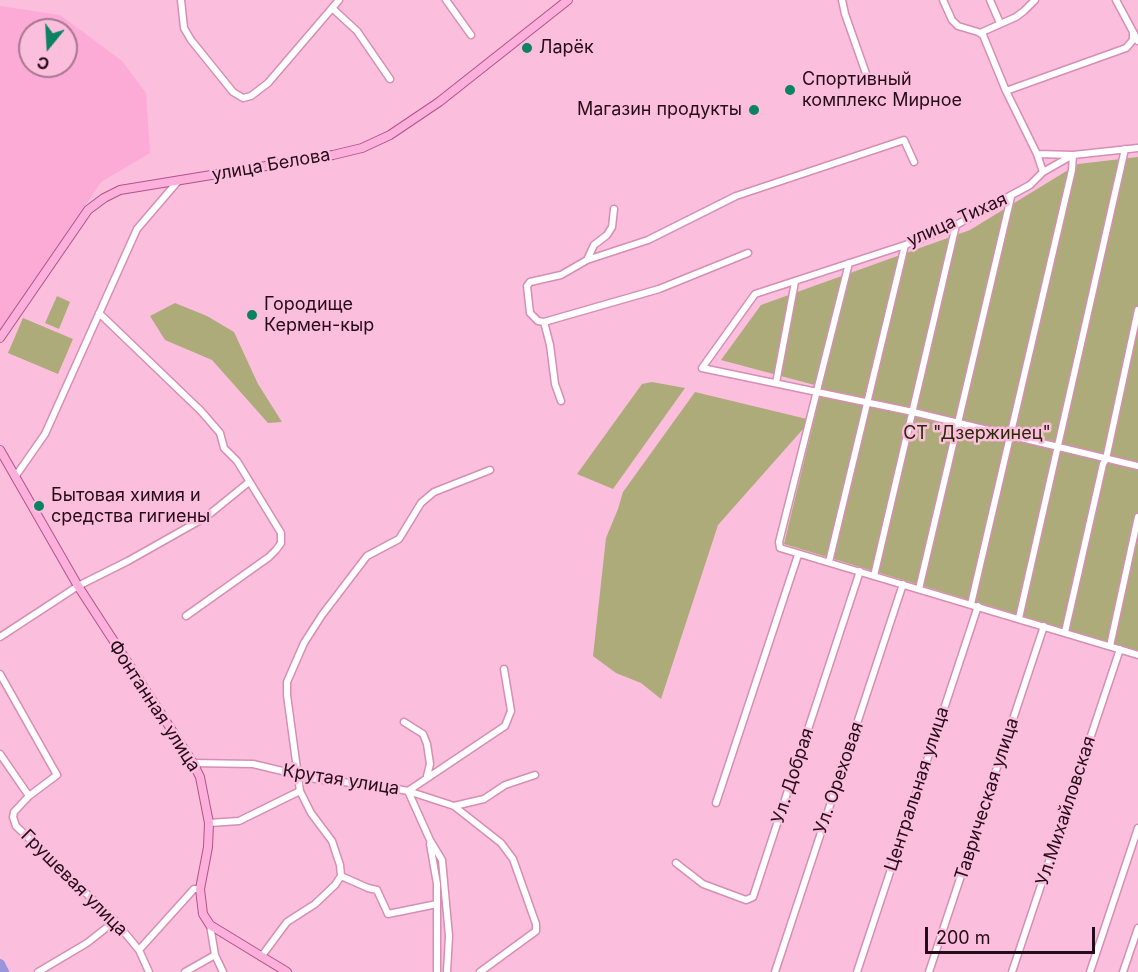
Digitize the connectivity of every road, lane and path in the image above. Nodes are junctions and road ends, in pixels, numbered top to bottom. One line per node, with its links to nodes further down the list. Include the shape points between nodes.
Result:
1 (181, 0): 10 (street, via 184,28 190,40 233,92 243,98 268,83)
2 (339, 0): 10 (street)
3 (446, 0): 14 (street)
4 (568, 0): 25 (main road, улица Белова, via 440,102 390,135 362,148)
5 (842, 0): 17 (street)
6 (943, 0): 12 (street, via 958,26)
7 (990, 0): 11 (street)
8 (1035, 0): 11 (street, via 1024,11)
9 (1116, 0): 13 (street)
10 (332, 8): 16 (street, via 357,31)
11 (1000, 23): 12 (street)
12 (980, 33): 18 (street)
13 (1133, 33): 15 (street); 18 (street, via 1126,48)
14 (471, 36)
15 (1138, 41)
16 (390, 79)
17 (869, 82)
18 (1006, 91): 21 (street)
19 (1138, 148): 20 (street)
20 (1125, 149): 22 (street); 45 (street)
21 (1037, 154): 22 (street); 24 (street)
22 (1073, 155): 24 (street, улица Тихая); 44 (street, Центральная улица)
23 (914, 162): 31 (street, via 904,140 736,196 648,240)
24 (1043, 172): 26 (street, улица Тихая)
25 (179, 180): 35 (street, via 137,229); 37 (main road, улица Белова, via 120,190 88,210)
26 (1011, 197): 28 (street, улица Тихая); 43 (street)
27 (614, 209): 31 (street, via 612,227 594,245)
28 (956, 225): 29 (street, улица Тихая); 42 (street)
29 (905, 245): 32 (street, улица Тихая); 41 (street)
30 (748, 253): 36 (street, via 659,289)
31 (587, 261): 36 (street, via 561,275 527,284 530,312)
32 (849, 263): 33 (street, улица Тихая); 39 (street)
33 (795, 282): 38 (street); 38 (street, улица Тихая, via 754,294 702,368)
34 (1138, 310): 47 (street)
35 (99, 314): 50 (street, via 45,434); 51 (street, via 201,411 220,433 224,448)
36 (544, 322): 40 (street)
37 (0, 338)
38 (776, 383): 39 (street)
39 (818, 391): 41 (street); 53 (street, via 778,542 782,550)
40 (561, 401)
41 (867, 402): 42 (street); 54 (street)
42 (913, 412): 43 (street); 56 (street)
43 (958, 423): 44 (street); 59 (street)
44 (1010, 437): 45 (street); 60 (street, Центральная улица)
45 (1058, 448): 47 (street); 62 (street)
46 (0, 450): 50 (main road, Фонтанная улица)
47 (1106, 459): 48 (street); 64 (street)
48 (1138, 466)
49 (490, 470): 74 (street, via 434,492 399,539 367,556 310,633 287,682)
50 (15, 477): 58 (main road, Фонтанная улица)
51 (249, 482): 58 (street, via 206,517); 61 (street, via 281,533 281,543 269,557)
52 (1138, 517): 66 (street)
53 (798, 555): 54 (street); 80 (street)
54 (829, 562): 55 (street)
55 (860, 571): 56 (street); 85 (street, Ул. Добрая, via 753,897 746,900 703,884)
56 (874, 576): 57 (street)
57 (903, 584): 59 (street); 104 (street, Ул. Ореховая)
58 (78, 586): 65 (street); 73 (main road, Фонтанная улица)
59 (919, 589): 60 (street)
60 (974, 605): 62 (street); 105 (street, Центральная улица)
61 (186, 616)
62 (1019, 618): 63 (street)
63 (1044, 626): 64 (street); 106 (street, Таврическая улица)
64 (1065, 632): 66 (street)
65 (0, 637)
66 (1110, 646): 67 (street)
67 (1120, 649): 68 (street); 107 (street, Ул.Михайловская)
68 (1138, 655)
69 (504, 669): 76 (street, via 511,711 506,726)
70 (0, 674): 79 (street, via 57,775)
71 (404, 722): 76 (street, via 423,734 430,764)
72 (0, 754): 79 (street)
73 (194, 763): 74 (street, Крутая улица, via 246,763); 82 (main road, Фонтанная улица, via 205,794)
74 (298, 775): 77 (street); 78 (street, Крутая улица)
75 (535, 775): 81 (street, via 505,785 484,799)
76 (427, 777): 78 (street)
77 (300, 791): 82 (street, via 239,821); 86 (street, via 332,841)
78 (408, 791): 81 (street); 84 (street, Крутая улица)
79 (29, 796): 89 (street, Грушевая улица, via 14,812 16,826)
80 (716, 803)
81 (454, 806): 103 (street, via 501,843 513,859 536,924 536,931)
82 (209, 823): 87 (main road, Фонтанная улица)
83 (1138, 828): 108 (street)
84 (430, 840): 88 (street); 94 (street, Крутая улица, via 442,860 449,936)
85 (676, 863)
86 (341, 876): 88 (street, via 377,890 388,914); 95 (street, via 315,904 287,922)
87 (200, 889): 90 (main road, Фонтанная улица, via 203,914); 92 (street, via 194,889)
88 (437, 904): 101 (street)
89 (115, 921): 92 (street, Грушевая улица); 96 (street)
90 (210, 925): 93 (street, Фонтанная улица); 95 (main road)
91 (1138, 928): 109 (street)
92 (138, 950): 97 (street, Грушевая улица)
93 (215, 955): 98 (street); 99 (street, Фонтанная улица)
94 (447, 956): 101 (street); 102 (street, Крутая улица)
95 (261, 957): 100 (main road)
96 (38, 972)
97 (149, 972)
98 (185, 972)
99 (223, 972)
100 (287, 972)
101 (438, 972)
102 (447, 972)
103 (480, 972)
104 (775, 972)
105 (857, 972)
106 (929, 972)
107 (1012, 972)
108 (1090, 972)
109 (1123, 972)

